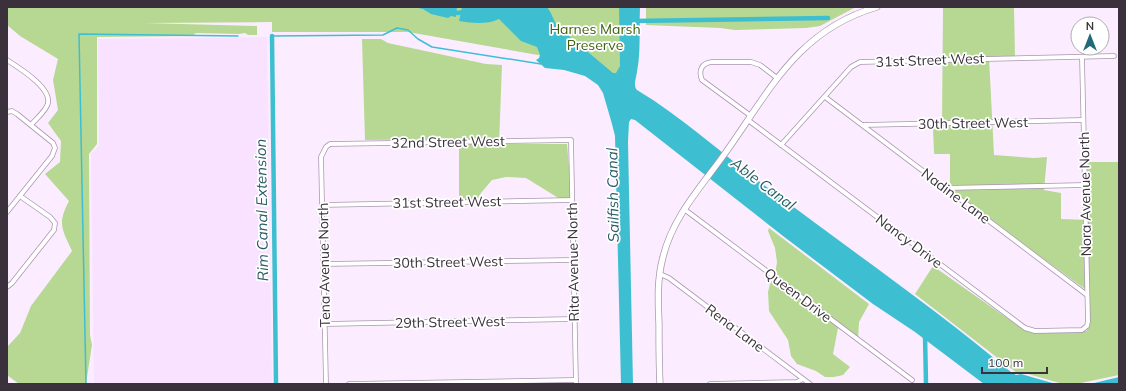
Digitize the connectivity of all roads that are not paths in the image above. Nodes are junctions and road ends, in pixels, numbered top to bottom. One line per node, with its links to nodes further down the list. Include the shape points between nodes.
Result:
1 (877, 7): 2 (street)
2 (870, 8): 6 (street, via 825,31 795,57)
3 (1114, 56): 4 (street, 31st Street West)
4 (1082, 57): 7 (street, 31st Street West, via 860,62); 10 (street, Nora Avenue North)
5 (7, 60): 11 (street, via 44,88 48,96 48,104)
6 (777, 78): 9 (street); 9 (street, Nancy Drive, via 760,65 751,62 707,62 700,69 700,75 706,83)
7 (825, 96): 12 (street, Nadine Lane); 14 (street, 31st Street West)
8 (7, 112): 11 (street, via 12,111)
9 (749, 118): 14 (street, Nancy Drive); 21 (street)
10 (1083, 120): 12 (street, 30th Street West); 16 (street, Nora Avenue North)
11 (31, 125): 18 (street, via 53,142 55,148 52,156)
12 (862, 126): 17 (street, Nadine Lane)
13 (571, 140): 15 (street, 32nd Street West, via 330,144); 19 (street, Rita Avenue North)
14 (781, 145): 30 (street, Nancy Drive, via 1025,328 1035,331)
15 (326, 147): 20 (street, Tena Avenue North, via 321,157)
16 (1085, 185): 17 (street); 27 (street, Nora Avenue North)
17 (946, 188): 27 (street, Nadine Lane)
18 (20, 196): 22 (street); 26 (street, via 55,223 54,230)
19 (572, 200): 20 (street, 31st Street West); 23 (street, Rita Avenue North)
20 (322, 205): 24 (street, Tena Avenue North)
21 (684, 209): 25 (street, via 667,244); 32 (street, Queen Drive)
22 (7, 212)
23 (573, 260): 24 (street, 30th Street West); 28 (street, Rita Avenue North)
24 (324, 264): 29 (street, Tena Avenue North)
25 (660, 274): 31 (street, Rena Lane, via 669,278); 36 (street)
26 (7, 287)
27 (1088, 295): 30 (street, Nora Avenue North, via 1088,321)
28 (574, 319): 29 (street, 29th Street West); 33 (street, Rita Avenue North)
29 (325, 324): 34 (street, Tena Avenue North)
30 (1082, 330)
31 (803, 379): 37 (street, via 797,382); 38 (street, Rena Lane)
32 (912, 380)
33 (576, 382): 35 (street)
34 (326, 384)
35 (349, 384)
36 (660, 384)
37 (710, 384)
38 (810, 384)

